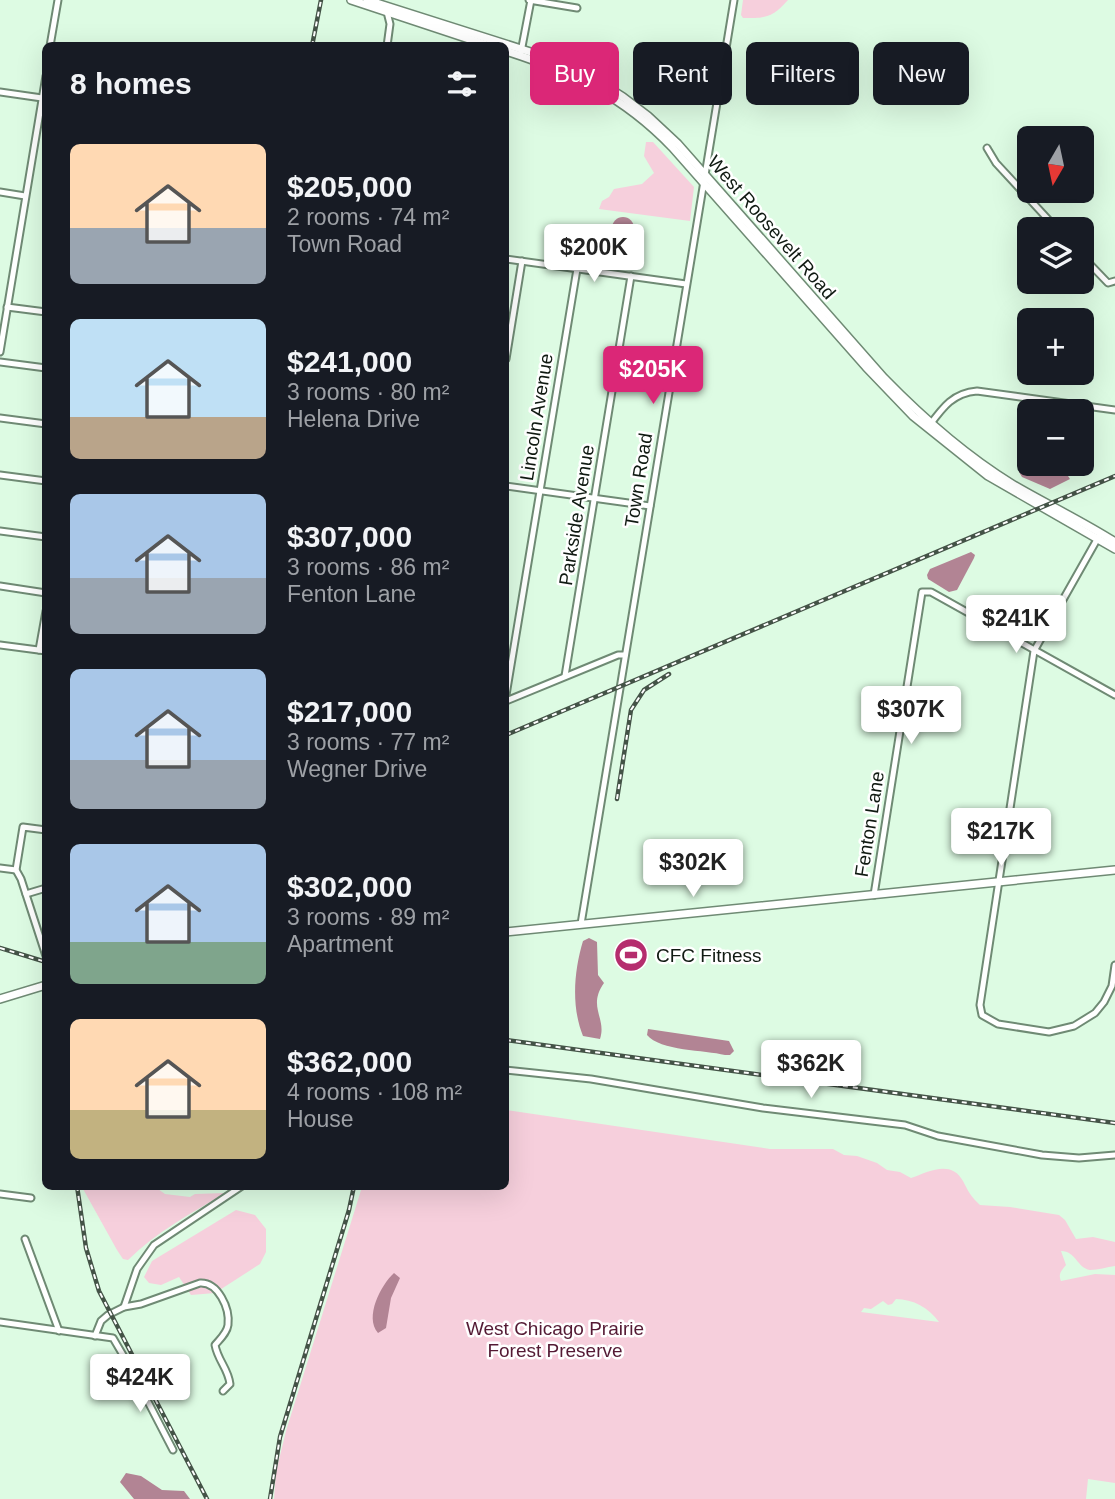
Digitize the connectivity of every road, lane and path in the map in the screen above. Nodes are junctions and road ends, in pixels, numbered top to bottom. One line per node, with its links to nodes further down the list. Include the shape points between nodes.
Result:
1 (58, 0): 10 (street)
2 (351, 0): 7 (main road)
3 (367, 0): 13 (main road, West Roosevelt Road)
4 (529, 0): 6 (street); 16 (street)
5 (734, 0): 20 (street, Town Road)
6 (578, 8)
7 (387, 12): 8 (main road); 9 (street)
8 (401, 17): 9 (street); 12 (main road)
9 (390, 24): 11 (street)
10 (52, 42)
11 (388, 42)
12 (478, 42)
13 (491, 42)
14 (509, 48): 16 (main road, West Roosevelt Road)
15 (509, 51): 16 (main road, West Roosevelt Road)
16 (521, 52): 20 (main road, West Roosevelt Road, via 620,102)
17 (0, 92): 18 (street)
18 (42, 98): 22 (street)
19 (987, 148): 23 (street)
20 (704, 177): 30 (street, Town Road); 41 (main road, West Roosevelt Road)
21 (0, 192): 22 (street)
22 (25, 196): 31 (street)
23 (1046, 217)
24 (509, 259): 25 (street)
25 (522, 261): 26 (street); 33 (street)
26 (577, 269): 28 (street); 45 (street, Lincoln Avenue)
27 (1094, 269): 29 (street, via 1108,283)
28 (631, 276): 30 (street); 46 (street, Parkside Avenue)
29 (1115, 281)
30 (686, 284): 47 (street, Town Road)
31 (7, 307): 32 (street); 34 (street)
32 (42, 311)
33 (509, 341)
34 (1, 342): 35 (street)
35 (0, 352)
36 (0, 362): 37 (street)
37 (42, 367)
38 (1115, 410): 41 (street, via 977,391 952,398)
39 (0, 418): 40 (street)
40 (42, 423)
41 (929, 426): 50 (main road, West Roosevelt Road, via 1002,478)
42 (0, 475): 43 (street)
43 (42, 480)
44 (509, 486): 45 (street)
45 (540, 491): 46 (street); 60 (street, Lincoln Avenue)
46 (594, 498): 47 (street); 59 (street, Parkside Avenue)
47 (650, 506): 58 (street, Town Road)
48 (0, 531): 49 (street)
49 (42, 536)
50 (1099, 536): 51 (main road, West Roosevelt Road); 52 (main road, West Roosevelt Road); 57 (street)
51 (1115, 542)
52 (1115, 549)
53 (0, 586): 54 (street)
54 (42, 592)
55 (0, 645): 56 (street)
56 (42, 650)
57 (1034, 651): 61 (street); 67 (street); 70 (street, Fenton Lane, via 922,592)
58 (625, 655): 59 (street); 71 (street, Town Road)
59 (565, 676): 62 (street)
60 (509, 677)
61 (1115, 695)
62 (509, 700)
63 (42, 829): 65 (street, via 23,827)
64 (0, 868): 65 (street)
65 (16, 870): 69 (street)
66 (1115, 870): 67 (main road)
67 (997, 882): 70 (main road); 74 (street, via 982,1015 998,1024 1049,1032 1074,1026 1104,1002)
68 (42, 889): 69 (street)
69 (26, 894): 73 (street)
70 (874, 895): 71 (main road)
71 (581, 924): 72 (main road)
72 (509, 932)
73 (42, 944)
74 (1115, 965)
75 (42, 986): 76 (main road)
76 (0, 999)
77 (509, 1070): 78 (street, via 905,1125 1042,1156)
78 (1115, 1155)
79 (236, 1190): 83 (street, via 154,1245 137,1269)
80 (0, 1194): 81 (street)
81 (31, 1198)
82 (25, 1238): 85 (street)
83 (124, 1307): 86 (street, via 104,1317); 87 (street, via 200,1283 216,1287 228,1326 215,1345 217,1358 229,1374 230,1384)
84 (0, 1322): 85 (street)
85 (59, 1331): 86 (street)
86 (95, 1336): 88 (street, via 113,1338)
87 (223, 1391)
88 (173, 1450)

